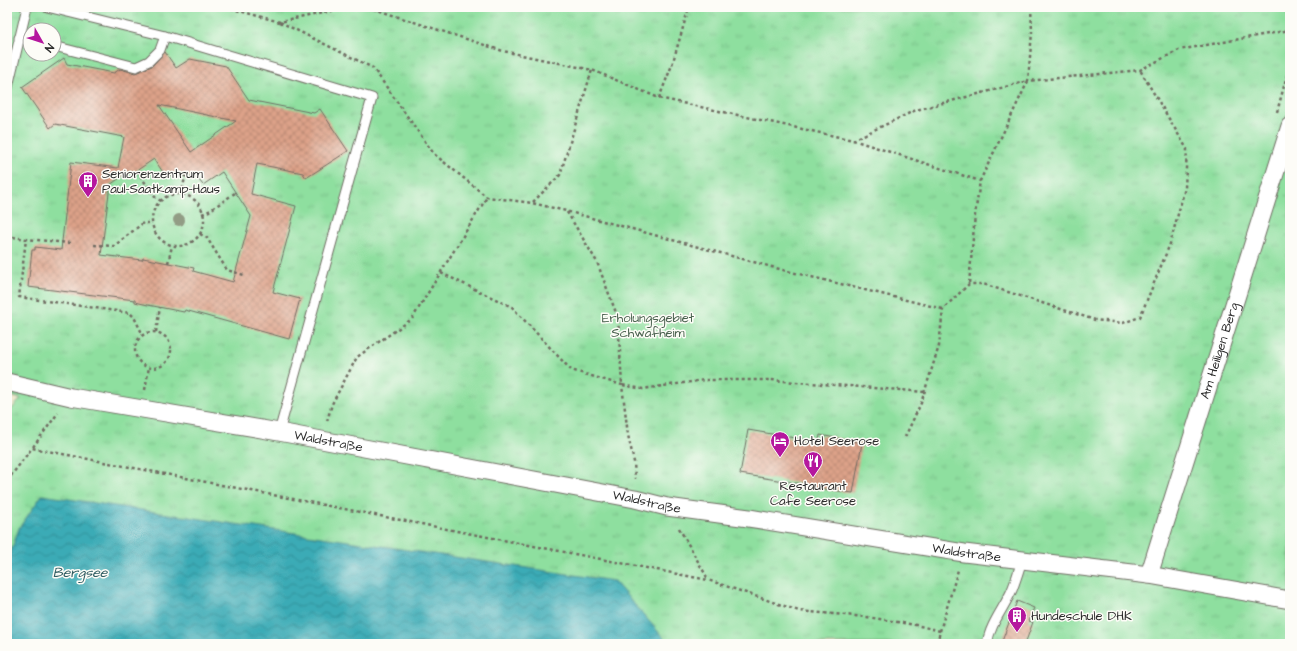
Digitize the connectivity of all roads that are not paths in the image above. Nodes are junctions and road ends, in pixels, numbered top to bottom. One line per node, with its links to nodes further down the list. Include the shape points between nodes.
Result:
1 (27, 7): 4 (lane)
2 (47, 7): 3 (lane)
3 (164, 36): 6 (lane, via 160,50 149,61 136,67); 10 (lane, via 372,98)
4 (19, 38): 5 (lane); 7 (lane)
5 (22, 39)
6 (62, 48)
7 (7, 91)
8 (1290, 126): 12 (street, Am Heiligen Berg)
9 (7, 382): 10 (street, Waldstraße, via 71,397)
10 (279, 432): 11 (street, Waldstraße, via 667,507)
11 (1022, 560): 12 (street, Waldstraße); 14 (lane, via 1012,591 1000,610)
12 (1149, 575): 13 (street, Waldstraße)
13 (1290, 600)
14 (987, 644)

